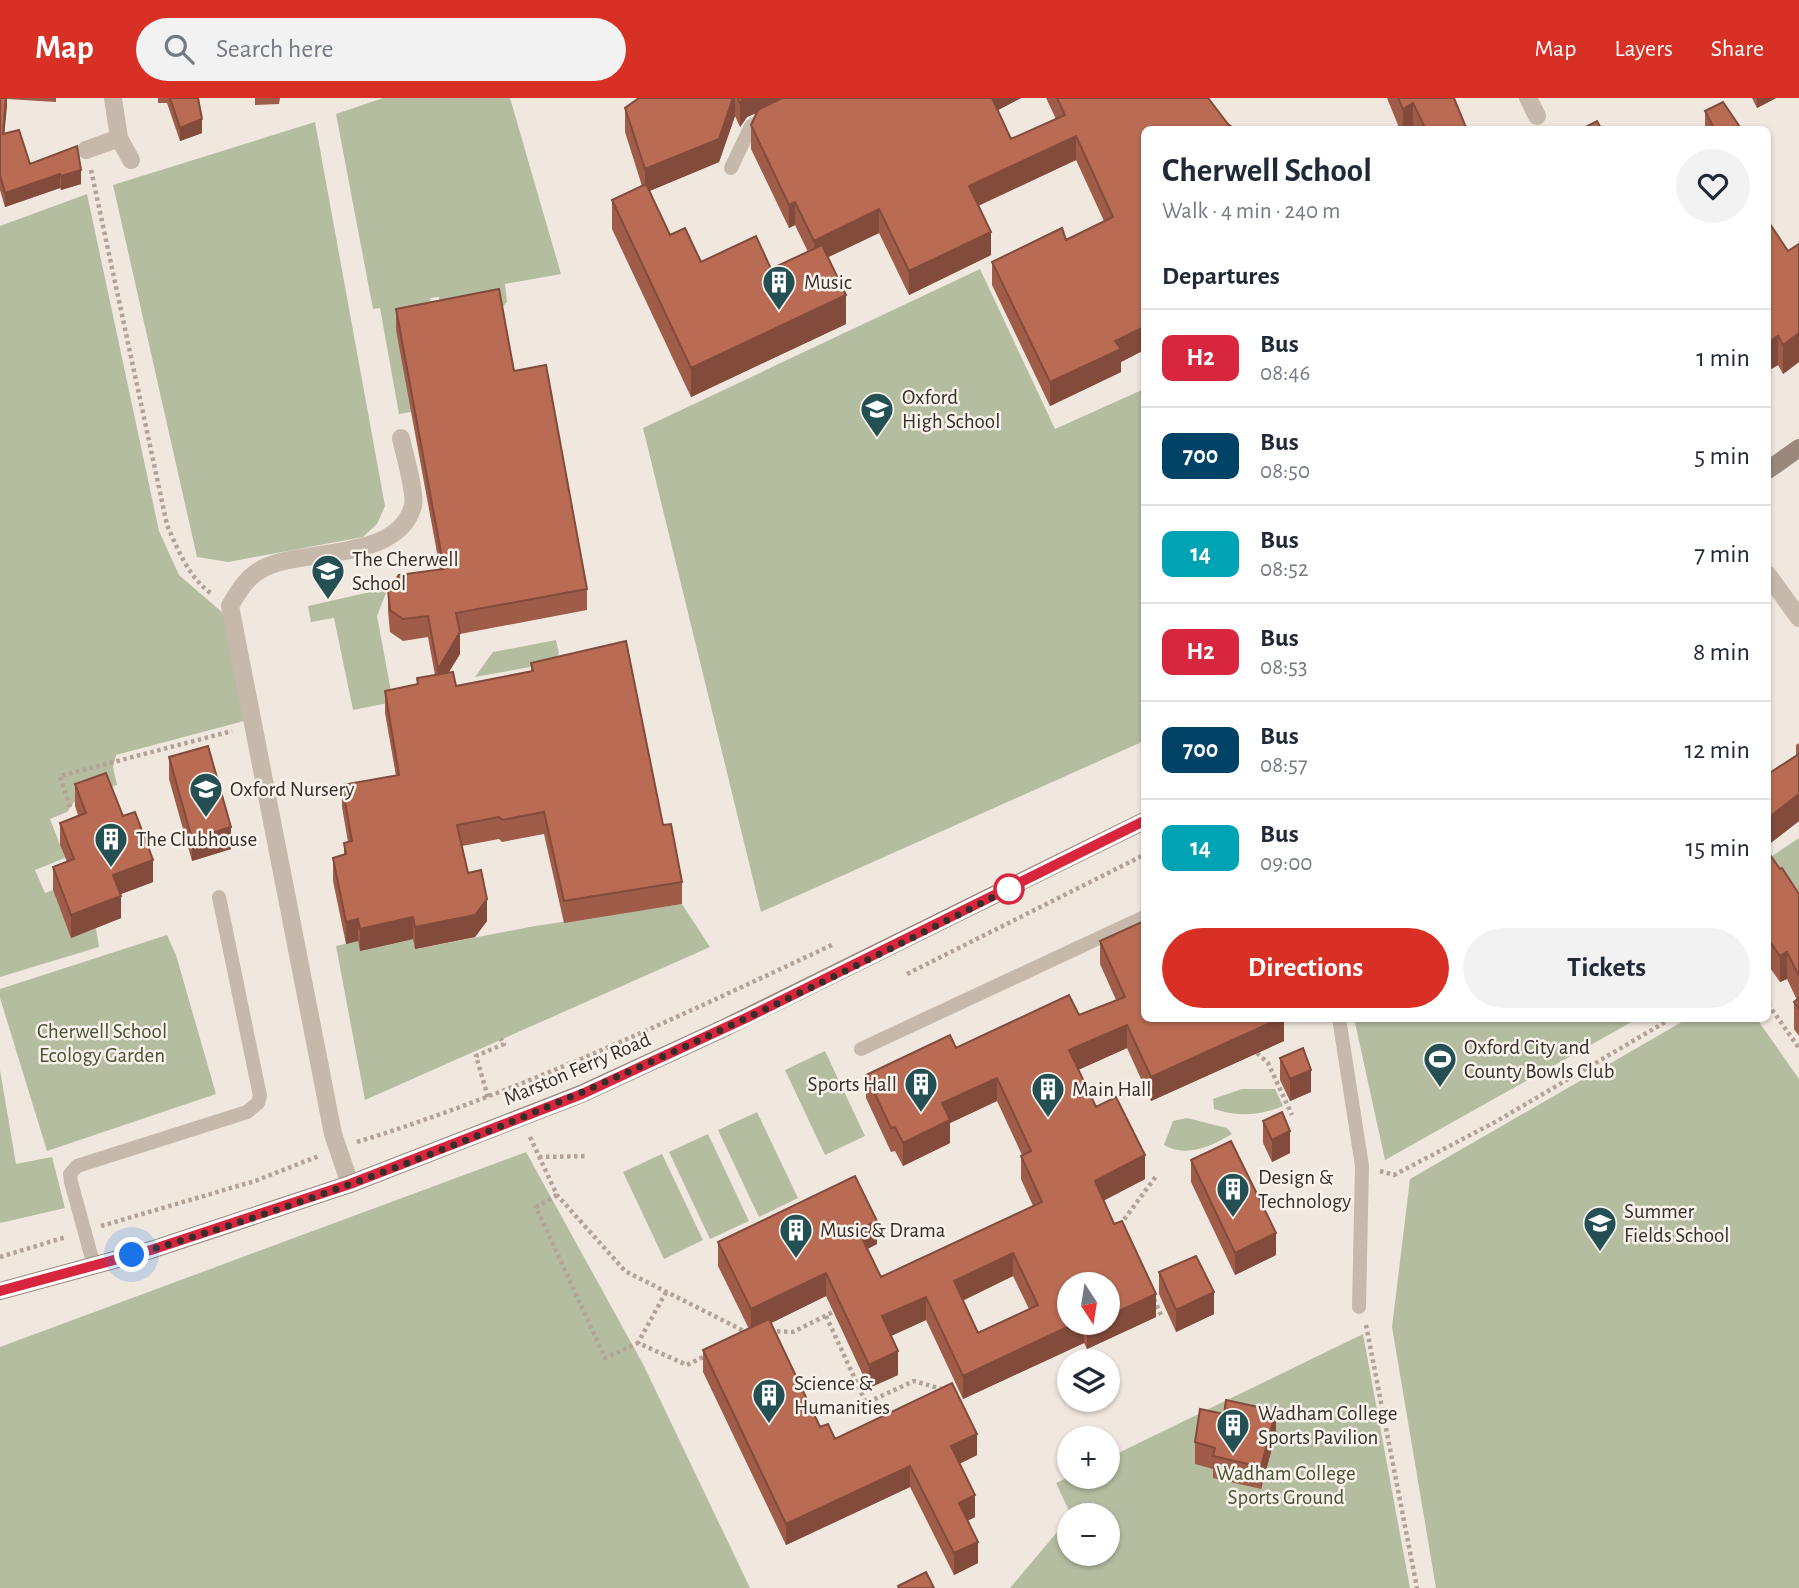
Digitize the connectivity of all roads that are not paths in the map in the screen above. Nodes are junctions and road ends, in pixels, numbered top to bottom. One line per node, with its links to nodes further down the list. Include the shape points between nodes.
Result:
1 (113, 98): 5 (street)
2 (1528, 98): 4 (street)
3 (786, 109): 8 (lane, via 751,126)
4 (1537, 116)
5 (119, 138): 6 (street); 7 (street)
6 (86, 149)
7 (131, 160)
8 (731, 168)
9 (401, 438): 19 (street, via 414,505 401,530 373,544 266,567 241,585 230,606 337,1149)
10 (1799, 448): 11 (main road)
11 (1771, 468)
12 (1771, 579): 13 (street)
13 (1799, 618)
14 (1141, 822): 19 (main road, Marston Ferry Road, via 632,1071)
15 (219, 897): 20 (lane, via 258,1103 247,1112 77,1166 71,1182)
16 (1141, 919): 18 (lane)
17 (1340, 1022): 22 (lane, via 1362,1166)
18 (861, 1049)
19 (350, 1184): 20 (main road, Marston Ferry Road)
20 (94, 1266): 21 (main road, Marston Ferry Road)
21 (0, 1291)
22 (1359, 1307)

